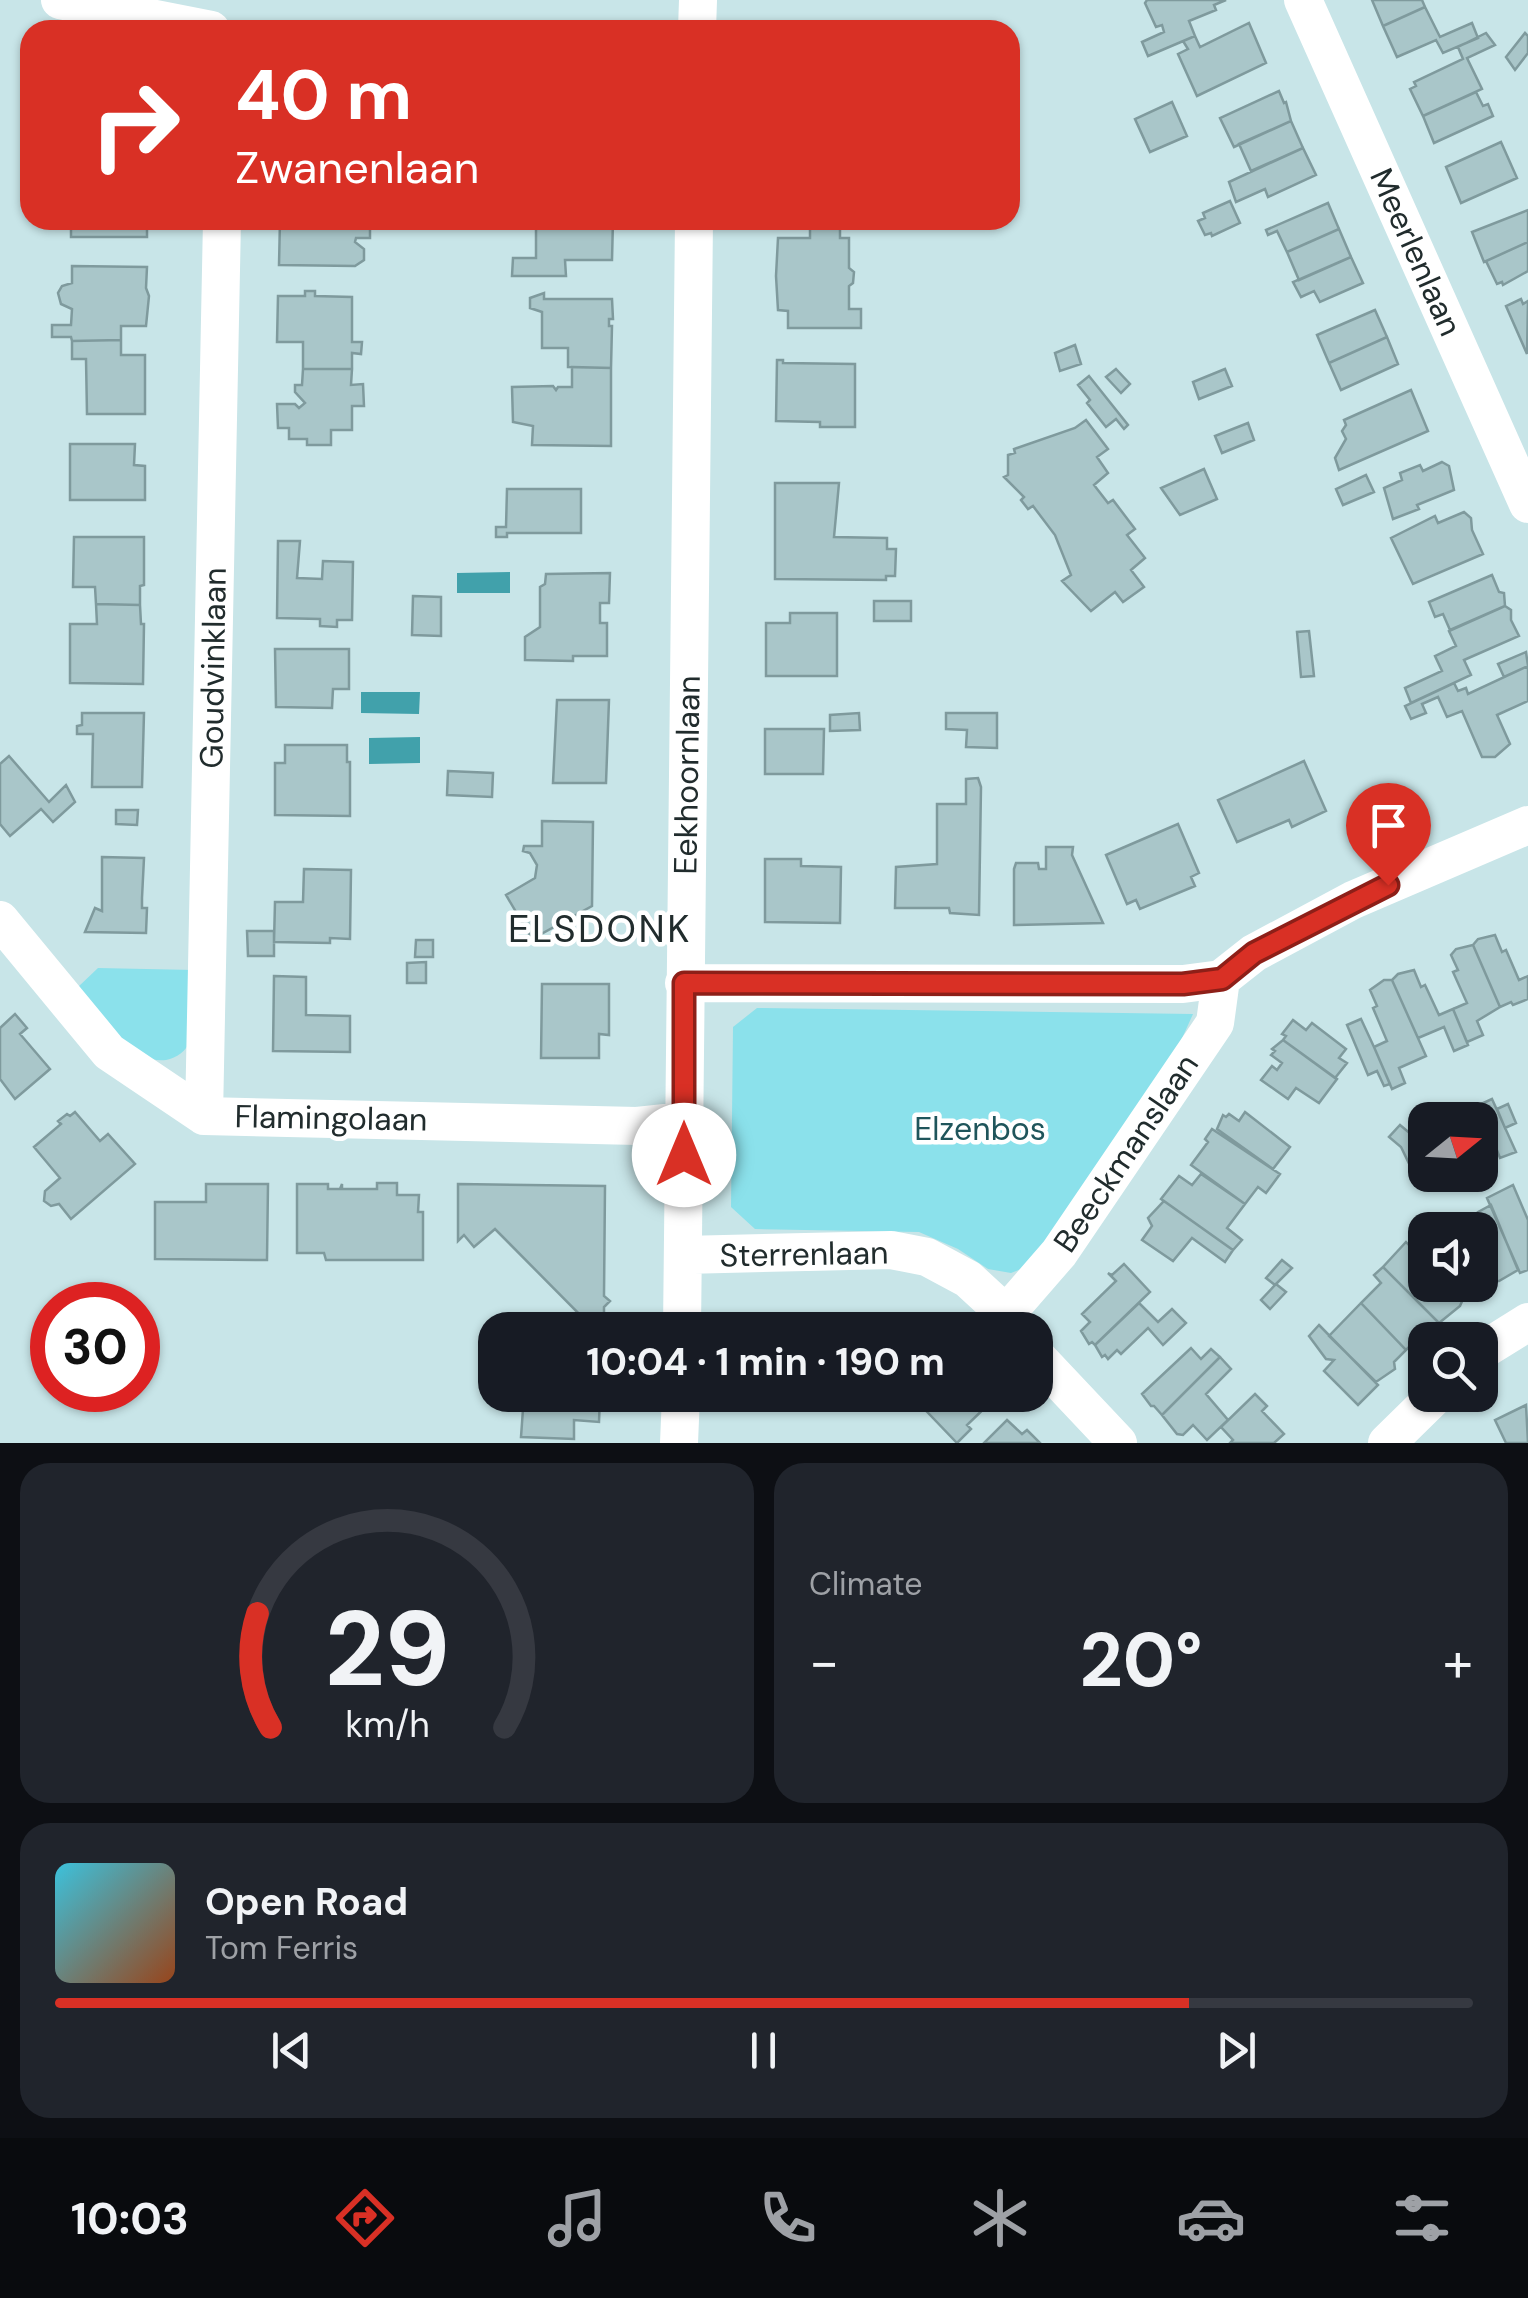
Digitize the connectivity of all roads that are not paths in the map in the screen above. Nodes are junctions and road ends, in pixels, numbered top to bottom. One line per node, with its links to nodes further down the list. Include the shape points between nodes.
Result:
1 (60, 0): 3 (street)
2 (1303, 0): 6 (street, Meerlenlaan)
3 (161, 20)
4 (222, 230): 11 (street, Goudvinklaan)
5 (694, 230): 10 (street, Eekhoornlaan)
6 (1528, 504)
7 (1528, 824): 9 (street, via 1354,900 1254,953)
8 (0, 920): 11 (street, Flamingolaan, via 110,1052)
9 (1222, 979): 10 (street); 16 (street, Beeckmanslaan, via 1215,1023)
10 (684, 983): 12 (street, Eekhoornlaan)
11 (204, 1116): 12 (street, Flamingolaan, via 637,1126)
12 (684, 1121): 13 (street, Eekhoornlaan)
13 (684, 1256): 14 (street, Eekhoornlaan); 15 (street, Sterrenlaan, via 891,1250 927,1257 968,1279)
14 (682, 1312)
15 (1000, 1312)
16 (1017, 1312)
17 (1528, 1322): 18 (street)
18 (1498, 1341)
19 (1053, 1374): 23 (street)
20 (680, 1412): 22 (street)
21 (1419, 1412): 24 (street)
22 (679, 1443)
23 (1118, 1443)
24 (1387, 1443)

